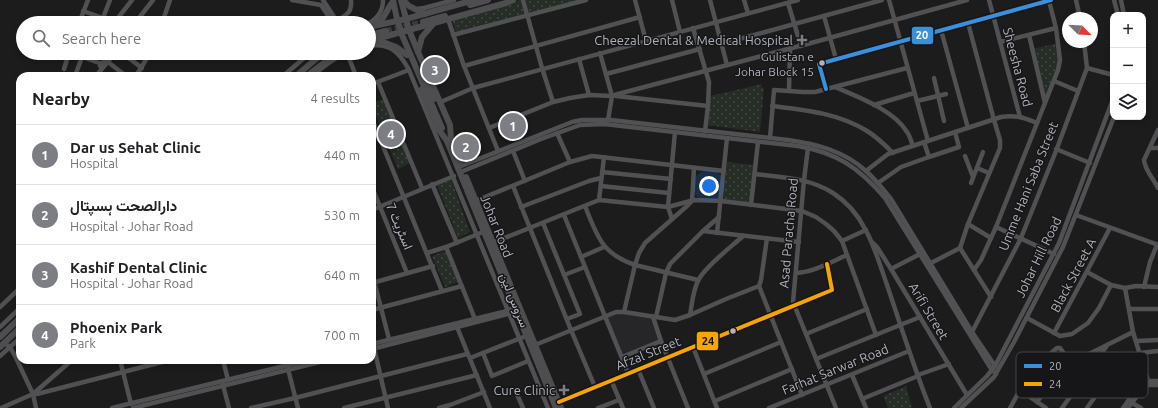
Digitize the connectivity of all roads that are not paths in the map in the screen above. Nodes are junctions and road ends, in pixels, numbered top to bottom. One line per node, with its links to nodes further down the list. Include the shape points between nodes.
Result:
1 (88, 0): 36 (street)
2 (110, 0): 43 (street)
3 (132, 0): 44 (street)
4 (153, 0): 45 (street)
5 (157, 0): 46 (street)
6 (170, 0): 47 (street)
7 (292, 0): 48 (street, via 321,5)
8 (323, 0): 49 (street)
9 (351, 0): 50 (street, via 352,8)
10 (383, 0): 35 (street)
11 (397, 0): 158 (main road, bridge, via 407,36)
12 (402, 0): 54 (main road); 56 (main road, Johar Road)
13 (407, 0): 54 (street)
14 (454, 0): 54 (street)
15 (474, 0): 54 (main road)
16 (488, 0): 54 (main road)
17 (505, 0): 54 (main road)
18 (513, 0): 57 (main road)
19 (523, 0): 51 (street)
20 (586, 0): 51 (street)
21 (635, 0): 55 (street)
22 (672, 0): 72 (street)
23 (710, 0): 60 (street)
24 (744, 0): 40 (street)
25 (798, 0): 34 (street)
26 (882, 0): 52 (street)
27 (889, 0): 58 (street)
28 (968, 0): 58 (street)
29 (989, 0): 53 (street, Sheesha Road)
30 (1050, 0): 53 (street); 67 (street)
31 (1076, 0): 37 (street)
32 (1114, 0): 38 (street)
33 (1121, 0): 39 (street)
34 (788, 3): 40 (street); 64 (street)
35 (389, 4): 59 (main road, Johar Road); 61 (main road, via 383,18); 158 (main road, bridge)
36 (84, 11): 41 (street); 42 (street)
37 (1079, 12)
38 (1117, 12)
39 (1123, 12)
40 (748, 13): 60 (street)
41 (82, 16)
42 (98, 16)
43 (104, 16)
44 (119, 16)
45 (140, 16)
46 (144, 16)
47 (165, 16)
48 (331, 16)
49 (332, 16)
50 (345, 16)
51 (527, 16): 74 (street); 83 (street)
52 (824, 16): 64 (street); 76 (street)
53 (994, 16): 63 (street); 81 (street, Sheesha Road)
54 (421, 17): 56 (main road); 62 (main road); 69 (main road)
55 (640, 17): 79 (street); 83 (street)
56 (406, 19): 59 (main road); 69 (main road, Johar Road)
57 (448, 19): 62 (main road); 74 (street)
58 (894, 20): 76 (street); 80 (street)
59 (396, 21): 68 (main road); 71 (main road, Johar Road)
60 (716, 22): 66 (street); 82 (street)
61 (376, 23)
62 (434, 23): 88 (main road, via 422,37)
63 (968, 23): 70 (street); 154 (street)
64 (794, 24): 82 (street); 84 (street)
65 (376, 27): 68 (main road)
66 (693, 28): 72 (street); 87 (street)
67 (1056, 28): 75 (street); 132 (street, via 1060,60)
68 (388, 29): 71 (main road); 73 (main road); 77 (main road)
69 (409, 30): 71 (main road); 88 (main road, Johar Road)
70 (941, 30): 80 (street); 160 (street)
71 (399, 32): 89 (main road, Johar Road)
72 (680, 32): 79 (street)
73 (376, 33)
74 (453, 35): 109 (street)
75 (1029, 35): 81 (street); 147 (street)
76 (830, 38): 84 (street); 92 (street)
77 (376, 40)
78 (376, 41): 89 (main road, via 396,47)
79 (646, 41): 90 (street)
80 (900, 41): 92 (street); 112 (street)
81 (1000, 42): 152 (street, Sheesha Road)
82 (721, 44): 108 (street)
83 (536, 45): 109 (street); 111 (street)
84 (801, 46): 85 (street)
85 (790, 48): 108 (street); 137 (street)
86 (1085, 48): 113 (street, Umme Hani Saba Street)
87 (700, 49): 116 (street); 129 (street)
88 (418, 52): 171 (main road, Johar Road, via 450,125)
89 (403, 53): 115 (street, سروس لین); 171 (main road, Johar Road, via 439,130)
90 (600, 54): 91 (street); 129 (street)
91 (579, 59): 111 (street); 141 (street)
92 (836, 59): 136 (street, via 819,64)
93 (67, 60): 114 (street)
94 (83, 60): 117 (street)
95 (92, 60): 107 (street)
96 (105, 60): 107 (street)
97 (131, 60): 110 (street)
98 (146, 60): 110 (street)
99 (302, 60): 122 (street)
100 (309, 60): 123 (main road)
101 (315, 60): 124 (main road)
102 (321, 60): 125 (main road)
103 (328, 60): 126 (main road)
104 (333, 60): 127 (street)
105 (350, 60): 128 (street)
106 (108, 62): 119 (street); 120 (street)
107 (102, 64): 118 (street)
108 (727, 65): 116 (street)
109 (464, 66): 135 (street)
110 (142, 68): 121 (street)
111 (542, 68): 135 (street); 145 (street)
112 (907, 68): 134 (street); 139 (street)
113 (1087, 68): 130 (street); 138 (street, Umme Hani Saba Street)
114 (64, 69)
115 (409, 70): 133 (street); 197 (street, سروس لین)
116 (706, 71): 142 (street); 149 (street)
117 (77, 72)
118 (95, 72)
119 (100, 72)
120 (121, 72)
121 (139, 72)
122 (288, 72)
123 (295, 72)
124 (301, 72)
125 (307, 72)
126 (312, 72)
127 (317, 72)
128 (354, 72)
129 (606, 74): 142 (street)
130 (1110, 74)
131 (934, 78): 143 (street)
132 (1054, 81): 138 (street); 147 (street)
133 (378, 82): 210 (street)
134 (835, 87): 136 (street); 148 (street)
135 (473, 88): 144 (street); 159 (street)
136 (826, 89): 137 (street, via 815,92)
137 (789, 91): 150 (street, via 774,90)
138 (1078, 91): 178 (street, Umme Hani Saba Street)
139 (914, 93): 146 (street); 148 (street)
140 (946, 94): 143 (street)
141 (589, 95): 142 (street); 145 (street)
142 (612, 96): 149 (street); 153 (street)
143 (939, 96): 146 (street); 156 (street)
144 (443, 100)
145 (553, 102): 159 (street)
146 (917, 102): 172 (street)
147 (1045, 103): 157 (street)
148 (874, 105): 174 (street, via 898,121 907,131)
149 (708, 106): 164 (street)
150 (772, 106): 170 (street); 182 (street, via 829,114 866,131)
151 (1110, 107): 187 (street, Johar Hill Road)
152 (1020, 117): 154 (street, via 1011,116); 157 (street)
153 (608, 120): 162 (street); 179 (street, via 572,122)
154 (994, 120): 160 (street); 195 (street, via 1000,148)
155 (1113, 120): 227 (street, Johar Hill Road)
156 (944, 121)
157 (1037, 123): 232 (street)
158 (444, 127): 171 (main road)
159 (489, 128): 179 (street)
160 (968, 128): 166 (street)
161 (376, 129): 213 (street)
162 (667, 129): 164 (street); 165 (street); 167 (street, via 604,124 580,125)
163 (1158, 130): 176 (street)
164 (705, 131): 169 (street)
165 (675, 132): 168 (street); 188 (street)
166 (954, 132): 172 (street); 185 (street, via 959,147)
167 (557, 133): 180 (street); 186 (street)
168 (727, 138): 169 (street); 192 (street)
169 (743, 138): 170 (street); 173 (street)
170 (770, 138): 193 (street, via 811,143 826,148 852,160)
171 (449, 139): 191 (main road, Johar Road); 218 (main road, Johar Road)
172 (926, 141): 174 (street); 185 (street)
173 (758, 142): 175 (street); 196 (street)
174 (913, 146): 182 (street)
175 (808, 148): 203 (street, Asad Paracha Road); 254 (street, via 828,153 844,161 864,176 885,198)
176 (1150, 148): 177 (street); 198 (street, via 1144,164)
177 (1158, 148)
178 (1056, 149): 187 (street); 243 (street, Umme Hani Saba Street)
179 (498, 151): 191 (street)
180 (513, 151): 191 (street); 204 (street)
181 (983, 152): 190 (street)
182 (893, 153): 193 (street)
183 (966, 156): 200 (street)
184 (604, 157): 186 (street, via 592,156); 188 (street); 194 (street)
185 (929, 157): 205 (street, via 901,167)
186 (570, 162): 204 (street)
187 (1090, 163): 255 (street, Johar Hill Road)
188 (672, 165): 189 (street); 202 (street)
189 (694, 168): 192 (street); 216 (street)
190 (977, 168): 195 (street); 200 (street)
191 (462, 169): 218 (main road, Johar Road)
192 (724, 171): 217 (street)
193 (866, 171): 205 (street)
194 (602, 172): 201 (street); 202 (street)
195 (989, 173): 231 (street)
196 (754, 174): 203 (street); 219 (street)
197 (454, 176): 207 (street); 239 (street, سروس لین)
198 (1151, 176): 199 (street); 211 (street)
199 (1158, 176)
200 (973, 177): 206 (street)
201 (601, 178): 209 (street); 222 (street)
202 (670, 179): 212 (street)
203 (804, 180): 225 (street, Asad Paracha Road); 235 (street, via 834,193 848,205)
204 (525, 181): 208 (street)
205 (878, 183): 260 (street, via 891,199)
206 (971, 183)
207 (432, 184): 210 (street); 246 (street)
208 (513, 186): 218 (street); 222 (street)
209 (601, 186): 212 (street); 215 (street)
210 (422, 188): 213 (street)
211 (1158, 188)
212 (669, 193): 223 (street)
213 (404, 196): 221 (street); 253 (street)
214 (376, 197): 221 (street, اسٹریٹ 7)
215 (599, 200): 220 (street); 223 (street)
216 (692, 201): 217 (street); 223 (street); 229 (street)
217 (721, 201): 219 (street); 228 (street)
218 (474, 202): 237 (main road, Johar Road); 248 (main road, Johar Road)
219 (751, 205): 225 (street)
220 (584, 206): 226 (street); 251 (street)
221 (380, 207): 224 (street); 268 (street, اسٹریٹ 7)
222 (521, 207): 233 (street)
223 (668, 207): 229 (street)
224 (376, 208)
225 (802, 211): 245 (street, via 826,224); 247 (street, Asad Paracha Road)
226 (564, 215): 230 (street); 257 (street)
227 (1076, 215): 234 (street); 259 (street, Johar Hill Road)
228 (719, 217): 236 (street); 238 (street)
229 (672, 219): 262 (street, via 645,244)
230 (543, 223): 233 (street); 271 (street)
231 (968, 224): 242 (street); 252 (street)
232 (996, 227): 242 (street); 243 (street)
233 (530, 228): 248 (street); 302 (street)
234 (1110, 228): 249 (street); 267 (street, Black Street A)
235 (866, 230): 244 (street); 245 (street)
236 (703, 231): 238 (street); 269 (street, via 670,264)
237 (483, 232): 239 (street); 291 (main road, Johar Road)
238 (717, 233): 240 (street)
239 (476, 234): 246 (street); 294 (street, سروس لین)
240 (743, 236): 241 (street); 272 (street, via 704,271)
241 (767, 238): 247 (street); 276 (street)
242 (991, 238): 266 (street)
243 (1021, 238): 255 (street); 283 (street, Umme Hani Saba Street)
244 (870, 240): 265 (street, Arifi Street); 304 (street)
245 (842, 241): 256 (street)
246 (457, 242): 250 (street)
247 (799, 242): 270 (street, Asad Paracha Road)
248 (492, 243): 326 (main road, Johar Road)
249 (1158, 245): 277 (street, via 1150,262)
250 (446, 247): 253 (street); 275 (street)
251 (604, 247): 257 (street); 262 (street)
252 (960, 248): 260 (street); 266 (street)
253 (427, 253): 263 (street)
254 (920, 254): 265 (street); 360 (street)
255 (1054, 254): 258 (street, Johar Hill Road)
256 (847, 255): 261 (street); 288 (street)
257 (581, 257): 264 (street)
258 (1051, 259): 259 (street); 318 (street, Johar Hill Road)
259 (1057, 262): 301 (street, Johar Hill Road)
260 (930, 263): 309 (street)
261 (827, 264): 270 (street); 284 (street, Afzal Street, via 832,290)
262 (635, 265): 269 (street); 293 (street)
263 (432, 266): 268 (street); 281 (street)
264 (585, 267): 271 (street); 297 (street)
265 (891, 269): 299 (street, Arifi Street)
266 (974, 270): 283 (street)
267 (1087, 272): 274 (street); 311 (street, Black Street A)
268 (407, 273): 273 (street)
269 (666, 273): 272 (street); 298 (street)
270 (796, 273): 284 (street, Asad Paracha Road)
271 (564, 275): 302 (street, via 580,314)
272 (698, 280): 295 (street)
273 (376, 281)
274 (1111, 285): 279 (street); 311 (street, via 1088,323 1072,334 1060,336)
275 (462, 286): 281 (street); 300 (street)
276 (759, 286): 295 (street); 296 (street)
277 (1144, 287): 278 (street); 279 (street)
278 (1158, 287)
279 (1125, 288): 289 (street)
280 (376, 291): 286 (street)
281 (442, 291): 286 (street)
282 (16, 292): 285 (street)
283 (991, 297): 309 (street, Umme Hani Saba Street)
284 (794, 305): 296 (street, Afzal Street); 312 (street, Asad Paracha Road)
285 (0, 307)
286 (381, 307): 287 (street); 317 (street)
287 (376, 309)
288 (867, 309): 312 (street); 313 (street)
289 (1130, 309): 290 (street); 310 (street)
290 (1158, 309)
291 (515, 310): 294 (street); 314 (main road, Johar Road)
292 (16, 312): 305 (street)
293 (624, 312): 297 (street); 298 (street)
294 (508, 313): 300 (street); 306 (street); 316 (street, سروس لین)
295 (690, 315): 298 (street, via 675,320)
296 (770, 315): 323 (street); 331 (street, Afzal Street)
297 (605, 316): 307 (street); 343 (street)
298 (655, 317): 320 (street)
299 (920, 317): 304 (street); 356 (street, Arifi Street)
300 (475, 318): 317 (street)
301 (1027, 318): 311 (street); 324 (street, Johar Hill Road)
302 (567, 319): 307 (street)
303 (16, 322): 315 (main road)
304 (901, 325): 313 (street); 332 (street)
305 (0, 327)
306 (457, 327): 328 (street); 342 (street)
307 (571, 330): 326 (street); 376 (street)
308 (16, 332): 325 (main road)
309 (972, 332): 360 (street)
310 (1133, 332): 321 (street); 329 (street)
311 (1054, 333)
312 (806, 334): 347 (street, Asad Paracha Road)
313 (876, 335): 347 (street)
314 (526, 336): 316 (street); 398 (main road, Johar Road)
315 (0, 337)
316 (518, 338): 340 (street); 348 (street, سروس لین)
317 (389, 339): 327 (street)
318 (1009, 339): 324 (street); 360 (street, Johar Hill Road)
319 (1158, 340): 321 (street)
320 (661, 341): 343 (street); 344 (street)
321 (1136, 341): 338 (street)
322 (16, 342): 330 (street)
323 (781, 342): 359 (street); 363 (street)
324 (1014, 342): 360 (street, Johar Hill Road)
325 (2, 345): 330 (street)
326 (535, 345): 398 (main road, Johar Road)
327 (376, 346)
328 (376, 346)
329 (1107, 346): 336 (street); 337 (street)
330 (10, 347): 341 (street); 346 (street)
331 (693, 347): 344 (street, Afzal Street); 363 (street)
332 (909, 351): 365 (street, Farhat Sarwar Road); 366 (street)
333 (1158, 351): 339 (street)
334 (1053, 352): 335 (street, via 1060,348)
335 (1063, 352)
336 (1094, 352)
337 (1102, 352)
338 (1140, 352)
339 (1148, 352)
340 (483, 353): 342 (street); 348 (street, via 492,376)
341 (0, 356)
342 (469, 356): 364 (street); 367 (street)
343 (622, 357): 362 (street)
344 (668, 357): 358 (street, Afzal Street); 415 (street)
345 (376, 358): 367 (street)
346 (16, 359)
347 (816, 359): 373 (street, Asad Paracha Road)
348 (528, 361): 411 (street, سروس لین)
349 (18, 364): 380 (street)
350 (67, 364): 380 (street)
351 (121, 364): 361 (street)
352 (154, 364): 361 (street)
353 (224, 364): 368 (street)
354 (295, 364): 357 (street)
355 (308, 364): 357 (street)
356 (949, 364): 366 (street); 382 (street, Arifi Street)
357 (287, 368): 368 (street); 372 (street); 384 (street)
358 (638, 369): 362 (street, Afzal Street); 414 (street)
359 (792, 369): 381 (street); 394 (street)
360 (994, 370): 382 (street, Johar Hill Road); 399 (street, Johar Hill Road)
361 (122, 372): 380 (street); 397 (street)
362 (628, 373): 369 (street, Afzal Street)
363 (704, 374): 394 (street)
364 (477, 375): 378 (street); 385 (street)
365 (852, 375): 373 (street, Farhat Sarwar Road); 392 (street)
366 (918, 375): 392 (street); 420 (street)
367 (381, 376): 384 (street); 385 (street)
368 (228, 380): 377 (street)
369 (611, 380): 376 (street, Afzal Street); 393 (street)
370 (1148, 381): 371 (street)
371 (1158, 381)
372 (223, 385): 377 (street); 403 (street)
373 (827, 385): 381 (street, Farhat Sarwar Road); 418 (street, Asad Paracha Road)
374 (1148, 385): 375 (street)
375 (1158, 385)
376 (595, 387): 398 (street, Afzal Street)
377 (203, 388): 397 (street)
378 (484, 392): 408 (street); 409 (street)
379 (516, 392): 410 (street)
380 (33, 394): 400 (street); 401 (street)
381 (802, 395): 417 (street, Farhat Sarwar Road)
382 (967, 395): 421 (street, Johar Hill Road)
383 (1016, 397): 422 (street)
384 (295, 398): 404 (street); 405 (street)
385 (385, 398): 406 (street); 407 (street)
386 (1032, 398): 395 (street)
387 (1040, 398): 395 (street)
388 (1069, 398): 424 (street)
389 (1094, 398): 425 (street)
390 (1130, 398): 426 (street)
391 (1136, 398): 396 (street)
392 (862, 399): 419 (street)
393 (619, 400): 412 (street); 413 (street)
394 (715, 401): 416 (street)
395 (1038, 402): 423 (street)
396 (1132, 403): 427 (street); 428 (street)
397 (132, 406): 402 (street)
398 (558, 406)
399 (963, 407)
400 (1, 408)
401 (36, 408)
402 (112, 408)
403 (229, 408)
404 (251, 408)
405 (298, 408)
406 (344, 408)
407 (388, 408)
408 (439, 408)
409 (490, 408)
410 (523, 408)
411 (548, 408)
412 (598, 408)
413 (622, 408)
414 (654, 408)
415 (688, 408)
416 (717, 408)
417 (769, 408)
418 (836, 408)
419 (866, 408)
420 (930, 408)
421 (954, 408)
422 (1010, 408)
423 (1046, 408)
424 (1062, 408)
425 (1087, 408)
426 (1123, 408)
427 (1128, 408)
428 (1141, 408)

